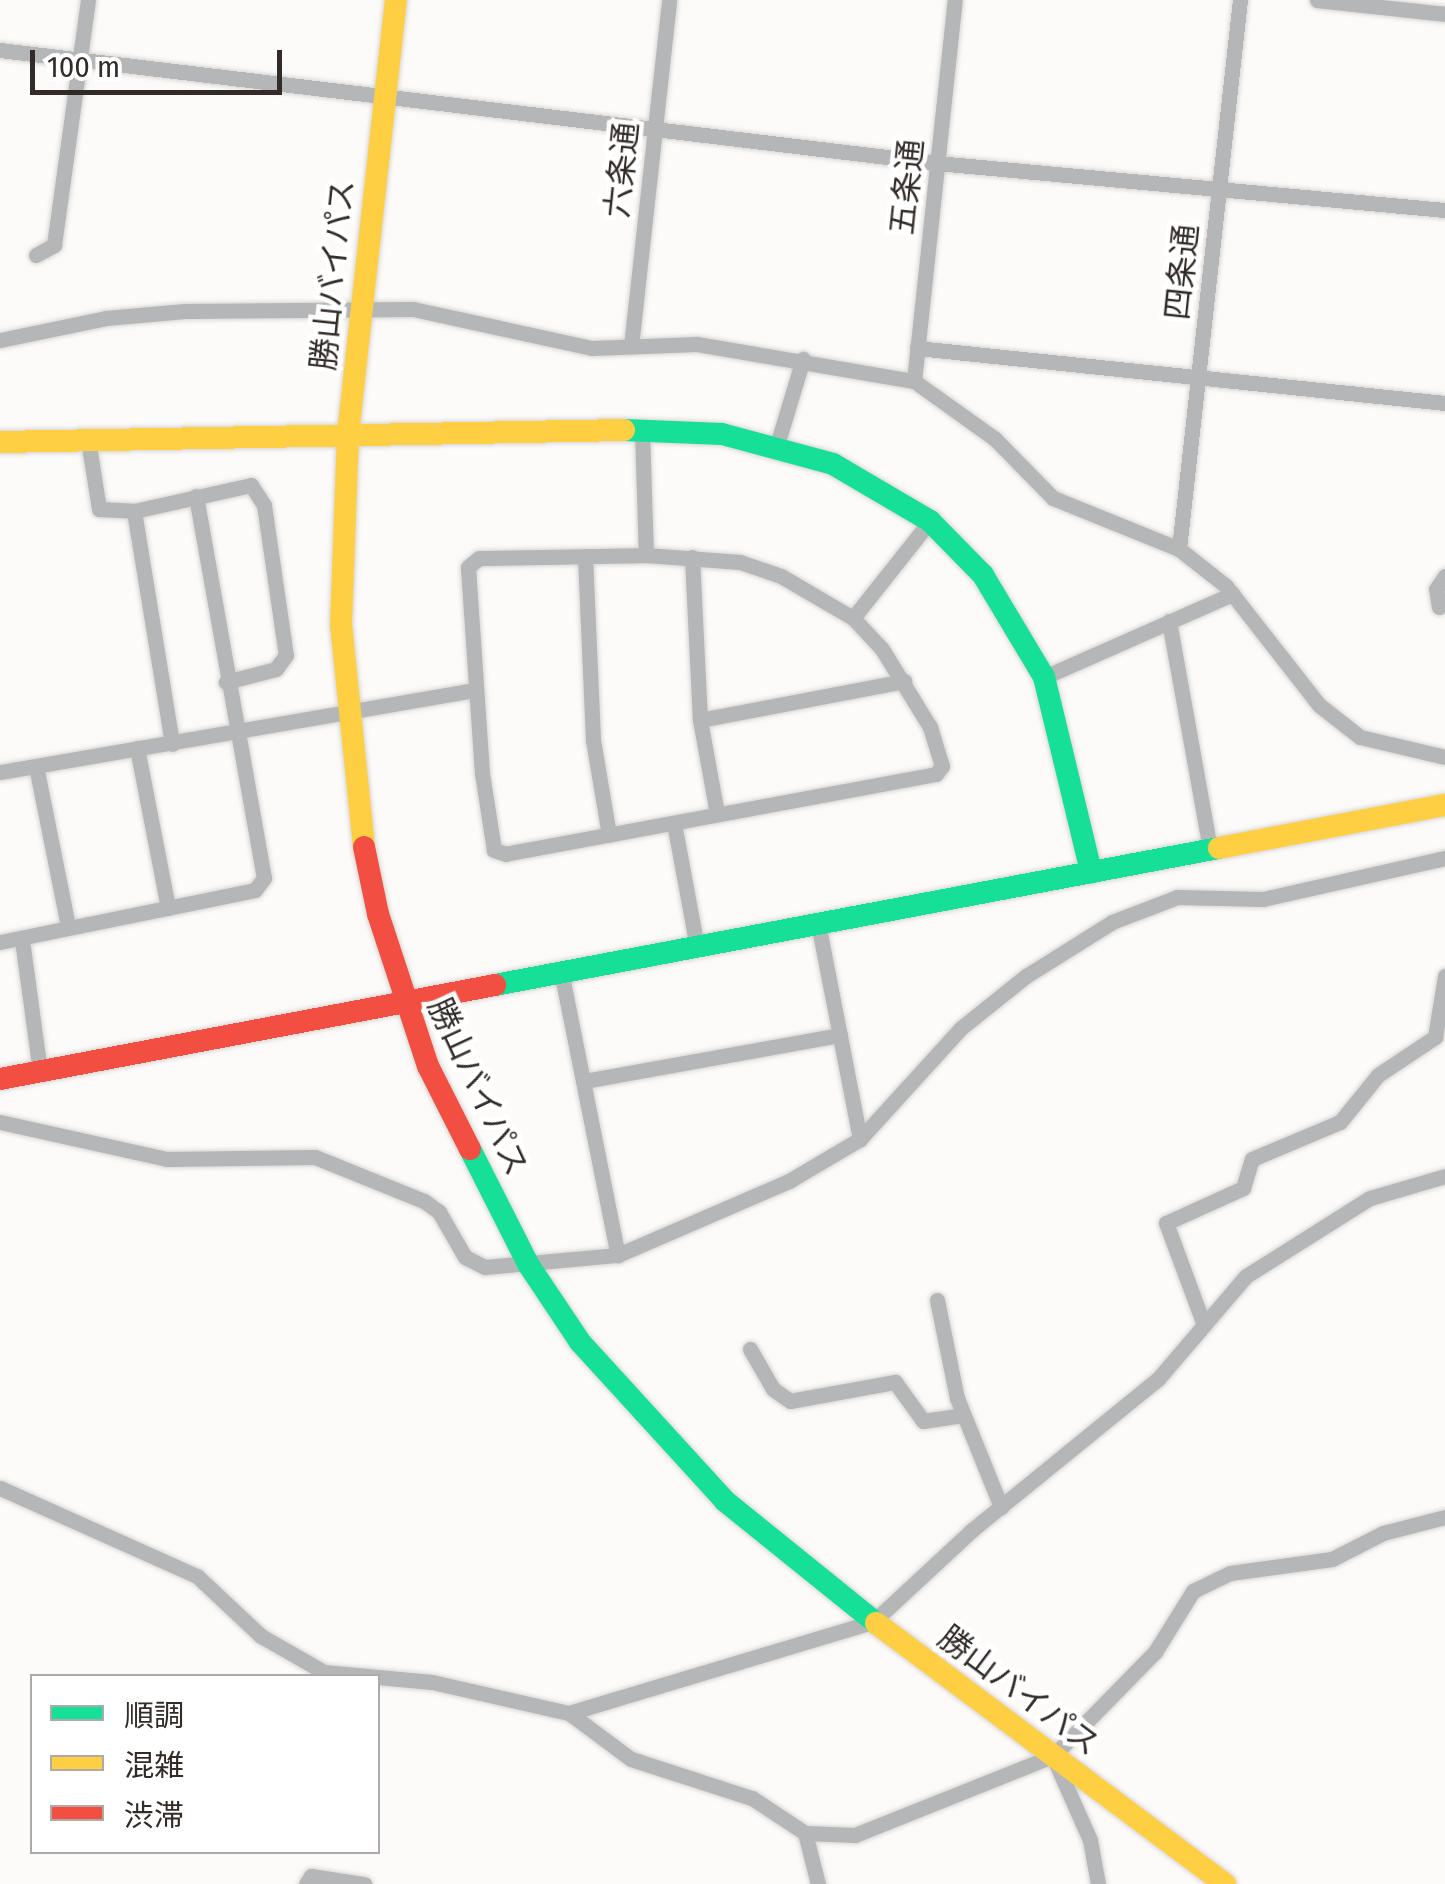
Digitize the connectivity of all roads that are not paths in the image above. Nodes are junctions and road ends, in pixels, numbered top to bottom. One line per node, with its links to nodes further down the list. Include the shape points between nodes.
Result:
1 (88, 0): 9 (street)
2 (396, 0): 10 (street, 勝山バイパス)
3 (669, 0): 11 (street, 六条通)
4 (955, 0): 12 (street, 五条通)
5 (1240, 0): 13 (street, 四条通)
6 (1317, 0): 7 (street)
7 (1445, 14)
8 (0, 50): 9 (street)
9 (81, 58): 10 (street); 15 (street, via 54,244)
10 (385, 96): 11 (street); 16 (street, 勝山バイパス)
11 (654, 128): 12 (street); 18 (street, 六条通)
12 (937, 163): 13 (street); 19 (street, 五条通)
13 (1220, 186): 14 (street); 21 (street, 四条通)
14 (1445, 210)
15 (36, 255)
16 (362, 310): 17 (street, via 185,311 106,318); 18 (street, via 453,314 592,348); 25 (street, 勝山バイパス)
17 (0, 340)
18 (631, 346): 20 (street, via 698,344)
19 (917, 348): 21 (street); 22 (street, 五条通)
20 (803, 359): 22 (street); 28 (street)
21 (1198, 378): 23 (street); 32 (street, 四条通)
22 (914, 381): 32 (street, via 994,439 1053,498)
23 (1445, 403)
24 (642, 430): 25 (street); 28 (street); 33 (street)
25 (348, 434): 26 (street); 45 (street, 勝山バイパス)
26 (88, 440): 27 (street); 30 (street, via 99,509)
27 (0, 442)
28 (778, 445): 31 (street, via 833,464)
29 (196, 496): 30 (street); 43 (street); 43 (street, via 251,485 264,506 286,655 276,669)
30 (134, 511): 48 (street)
31 (930, 521): 39 (street); 41 (street, via 983,574)
32 (1179, 549): 37 (street)
33 (646, 555): 34 (street); 35 (street)
34 (585, 556): 44 (street, via 479,558 468,567); 56 (street, via 593,740)
35 (692, 557): 39 (street, via 740,562 781,576); 46 (street)
36 (1445, 576): 38 (street, via 1436,589)
37 (1232, 594): 40 (street); 50 (street, via 1319,705 1360,737)
38 (1438, 607)
39 (853, 618): 42 (street)
40 (1169, 621): 41 (street); 57 (street)
41 (1044, 677): 59 (street)
42 (904, 681): 46 (street); 54 (street, via 930,727 942,766 936,774)
43 (226, 682): 47 (street)
44 (475, 690): 45 (street); 56 (street, via 494,850 506,854)
45 (345, 715): 47 (street); 68 (street, 勝山バイパス, via 367,859)
46 (700, 720): 54 (street)
47 (235, 736): 48 (street); 60 (street, via 264,878 255,890)
48 (172, 744): 49 (street)
49 (136, 748): 51 (street); 60 (street)
50 (1445, 756)
51 (36, 766): 52 (street); 62 (street)
52 (1, 769)
53 (1445, 805): 57 (street)
54 (716, 814): 55 (street)
55 (674, 823): 56 (street); 65 (street)
56 (609, 835)
57 (1210, 850): 59 (street)
58 (1445, 858): 74 (street, via 1263,899 1177,897 1112,922 1026,976 962,1028)
59 (1091, 872): 61 (street)
60 (168, 908): 62 (street)
61 (818, 922): 65 (street); 69 (street)
62 (68, 926): 63 (street)
63 (22, 940): 64 (street); 70 (street)
64 (0, 942)
65 (698, 947): 66 (street)
66 (561, 971): 68 (street); 72 (street)
67 (1445, 976): 79 (street, via 1434,1037 1378,1075 1340,1122 1252,1159 1243,1188 1166,1223)
68 (404, 1003): 70 (street); 77 (street, 勝山バイパス, via 476,1168)
69 (840, 1035): 72 (street); 74 (street)
70 (40, 1071): 71 (street)
71 (0, 1079)
72 (584, 1082): 76 (street)
73 (0, 1122): 77 (street, via 167,1159 315,1157 424,1201 439,1212 465,1257 485,1267)
74 (860, 1140): 76 (street, via 789,1182)
75 (1445, 1176): 79 (street, via 1370,1198 1246,1276)
76 (618, 1255): 77 (street)
77 (528, 1264): 85 (street, 勝山バイパス, via 580,1342 725,1501)
78 (937, 1300): 81 (street)
79 (1204, 1325): 83 (street, via 1158,1379)
80 (750, 1348): 81 (street, via 772,1389 790,1401 895,1382 923,1421)
81 (962, 1415): 83 (street)
82 (0, 1488): 86 (street, via 198,1576 262,1636 324,1672)
83 (1001, 1507): 85 (street)
84 (1445, 1518): 89 (street, via 1383,1534 1332,1560 1230,1573 1192,1591 1156,1652)
85 (873, 1622): 88 (street); 89 (street, 勝山バイパス)
86 (346, 1674)
87 (380, 1677): 88 (street)
88 (570, 1713): 90 (street, via 632,1759 752,1798)
89 (1054, 1756): 90 (street, via 855,1835); 94 (street, via 1090,1840); 95 (street, 勝山バイパス)
90 (804, 1833): 93 (street)
91 (306, 1884): 92 (street, via 311,1876)
92 (364, 1884)
93 (818, 1884)
94 (1098, 1884)
95 (1225, 1884)

